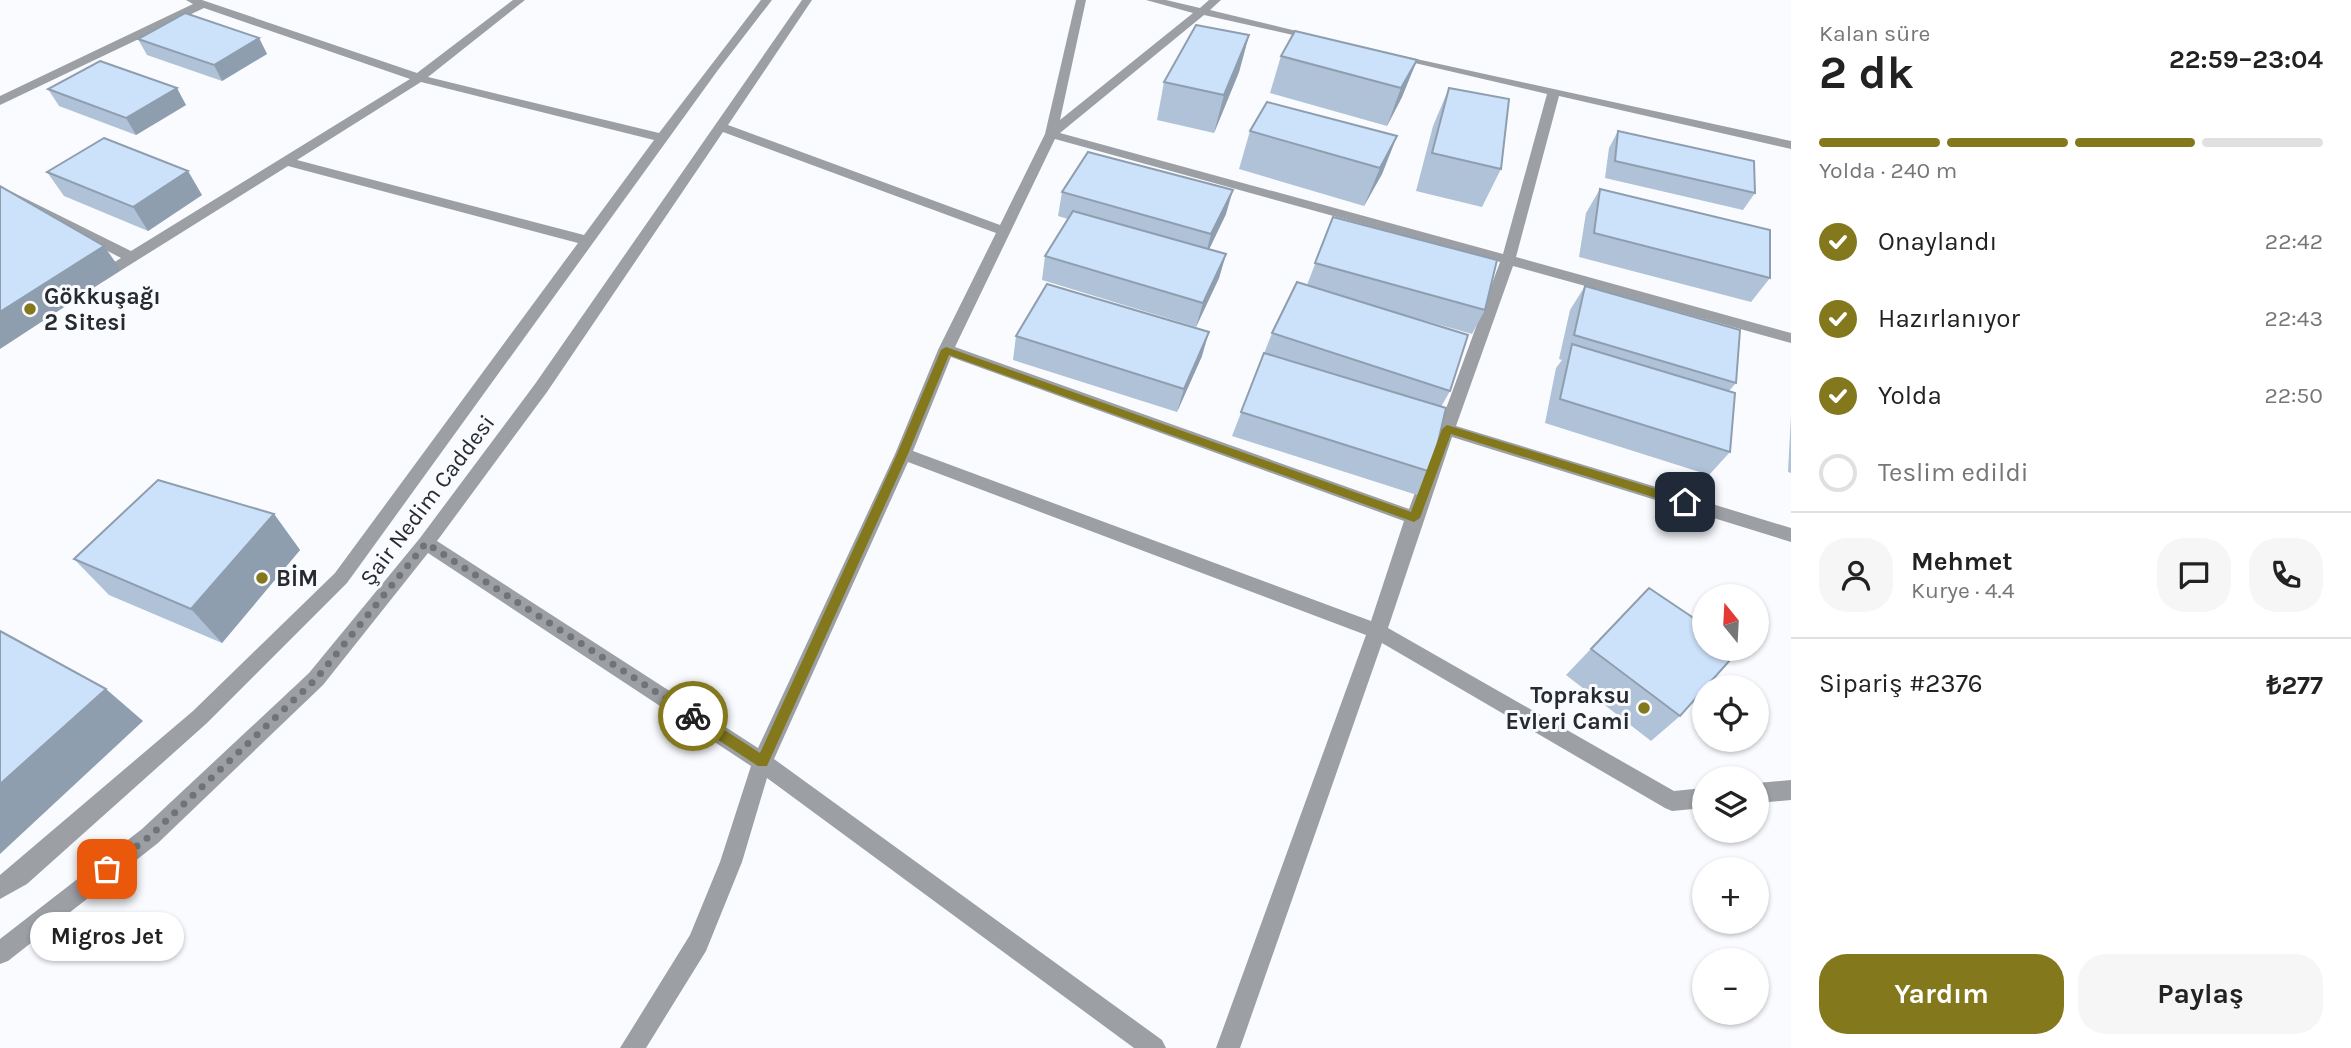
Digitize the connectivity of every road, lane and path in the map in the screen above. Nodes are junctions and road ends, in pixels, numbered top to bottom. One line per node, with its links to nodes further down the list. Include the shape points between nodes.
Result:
1 (520, 0): 11 (street)
2 (767, 0): 16 (street)
3 (807, 0): 14 (street, Şair Nedim Caddesi)
4 (1081, 0): 15 (street)
5 (1151, 0): 8 (street)
6 (1216, 0): 8 (street)
7 (196, 2): 11 (street); 13 (street)
8 (1200, 12): 9 (street); 15 (street)
9 (1334, 41)
10 (1374, 50): 12 (street)
11 (419, 78): 16 (street); 18 (street)
12 (1555, 91): 17 (street); 23 (street)
13 (0, 101)
14 (719, 127): 20 (street); 31 (street, Şair Nedim Caddesi, via 541,388)
15 (1051, 134): 20 (street); 23 (street)
16 (662, 138): 21 (street)
17 (1791, 145)
18 (286, 161): 21 (street); 22 (street)
19 (0, 190): 22 (street)
20 (1003, 231): 26 (street)
21 (587, 241): 37 (street, via 341,578 201,717)
22 (131, 257): 24 (street)
23 (1508, 260): 25 (street); 27 (street)
24 (87, 286)
25 (1791, 338)
26 (946, 350): 28 (street); 29 (street)
27 (1447, 429): 29 (street); 30 (street)
28 (903, 454): 32 (street); 33 (street)
29 (1414, 518): 32 (street)
30 (1791, 535)
31 (426, 543): 33 (street); 38 (street, Şair Nedim Caddesi, via 306,688 150,836)
32 (1377, 631): 36 (street, via 1672,801); 41 (street)
33 (762, 762): 39 (street, via 731,862 698,943); 40 (street)
34 (1791, 790): 35 (street)
35 (1769, 792)
36 (1692, 799)
37 (0, 888)
38 (0, 953)
39 (632, 1048)
40 (1154, 1048)
41 (1228, 1048)

